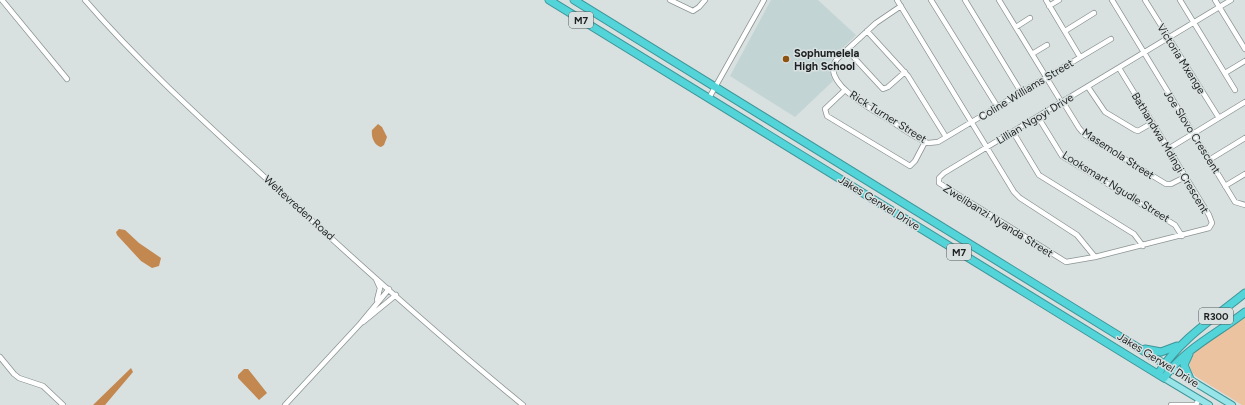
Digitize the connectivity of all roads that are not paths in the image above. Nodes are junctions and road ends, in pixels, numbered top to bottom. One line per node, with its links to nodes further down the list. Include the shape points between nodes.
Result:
1 (2, 0): 41 (street)
2 (85, 0): 70 (street, Weltevreden Road, via 172,90)
3 (549, 0): 47 (highway, Jakes Gerwel Drive / M7)
4 (574, 0): 42 (highway, Jakes Gerwel Drive / M7)
5 (670, 0): 6 (street, via 693,11)
6 (705, 0)
7 (764, 0): 42 (street)
8 (897, 0): 19 (street, Lillian Ngoyi Drive)
9 (932, 0): 50 (street)
10 (965, 0): 46 (street)
11 (1000, 0): 25 (street)
12 (1046, 0): 20 (street, Coline Williams Street)
13 (1059, 0): 20 (street)
14 (1112, 0): 34 (street, Joe Slovo Crescent)
15 (1145, 0): 28 (street, Victoria Mxenge)
16 (1180, 0): 24 (street)
17 (1215, 0): 21 (street)
18 (1231, 0): 21 (street, Lillian Ngoyi Drive)
19 (901, 6): 26 (street, Rick Turner Street); 53 (street, Lillian Ngoyi Drive)
20 (1049, 6): 27 (street, Coline Williams Street)
21 (1219, 7): 24 (street, Lillian Ngoyi Drive); 31 (street)
22 (1094, 13): 27 (street)
23 (1030, 18): 25 (street)
24 (1194, 23): 28 (street, Lillian Ngoyi Drive); 39 (street)
25 (1016, 28): 33 (street)
26 (867, 31): 32 (street, Rick Turner Street); 38 (street)
27 (1065, 31): 35 (street, Coline Williams Street)
28 (1168, 38): 34 (street, Lillian Ngoyi Drive); 52 (street, Victoria Mxenge)
29 (1110, 39): 35 (street, Coline Williams Street)
30 (1048, 44): 33 (street)
31 (1245, 49)
32 (847, 50): 38 (street, via 883,89); 44 (street, Rick Turner Street, via 832,66 835,76)
33 (1032, 54): 40 (street)
34 (1144, 54): 37 (street, Lillian Ngoyi Drive); 56 (street, Joe Slovo Crescent)
35 (1080, 57): 40 (street, Coline Williams Street)
36 (1245, 61): 39 (street)
37 (1119, 68): 43 (street, Lillian Ngoyi Drive); 54 (street, Bathandwa Mdingi Crescent)
38 (905, 72): 57 (street)
39 (1225, 73): 45 (street)
40 (1046, 78): 46 (street, Coline Williams Street); 49 (street)
41 (67, 80)
42 (715, 86): 47 (street); 78 (highway, Jakes Gerwel Drive / M7)
43 (1088, 87): 49 (street, Lillian Ngoyi Drive); 54 (street, via 1105,112 1135,130 1138,131)
44 (845, 90): 59 (street, Rick Turner Street); 59 (street, via 825,109 827,116 910,166)
45 (1235, 90)
46 (1021, 92): 50 (street, Coline Williams Street)
47 (709, 98): 82 (highway, Jakes Gerwel Drive / M7)
48 (1245, 102): 52 (street)
49 (1062, 103): 51 (street, Lillian Ngoyi Drive); 64 (street, Masemola Street, via 1086,135 1166,184)
50 (997, 106): 53 (street, Coline Williams Street)
51 (1038, 117): 55 (street, Lillian Ngoyi Drive); 67 (street, Looksmart Ngudle Street, via 1062,156 1175,225)
52 (1218, 118): 56 (street)
53 (972, 122): 57 (street, Rick Turner Street); 60 (street, Lillian Ngoyi Drive)
54 (1152, 123): 61 (street, Bathandwa Mdingi Crescent)
55 (1013, 132): 60 (street, Lillian Ngoyi Drive); 68 (street, via 1039,175 1134,234)
56 (1194, 134): 61 (street); 62 (street, Joe Slovo Crescent)
57 (946, 137): 59 (street, Rick Turner Street, via 935,143)
58 (1245, 138): 62 (street)
59 (925, 142)
60 (987, 148): 69 (street, via 1017,196 1078,235); 69 (street, Zwelibanzi Nyanda Street, via 940,176 939,184 1064,261 1074,262)
61 (1168, 149): 64 (street, Bathandwa Mdingi Crescent)
62 (1210, 160): 65 (street, Joe Slovo Crescent)
63 (1245, 174): 65 (street)
64 (1185, 177): 67 (street, Bathandwa Mdingi Crescent, via 1212,223 1207,229)
65 (1225, 186): 66 (street, Joe Slovo Crescent, via 1235,202)
66 (1245, 205)
67 (1182, 236): 68 (street, Bathandwa Mdingi Crescent)
68 (1143, 246): 69 (street, Bathandwa Mdingi Crescent)
69 (1095, 257)
70 (376, 278): 71 (street, Weltevreden Road); 74 (street, via 380,288)
71 (389, 289): 73 (street, Weltevreden Road); 74 (street)
72 (1245, 293): 77 (highway, R300)
73 (396, 296): 76 (street); 87 (street, Weltevreden Road)
74 (375, 306): 76 (street)
75 (1245, 312): 79 (highway, R300)
76 (360, 324): 86 (street)
77 (1187, 339): 78 (highway, via 1163,352); 81 (highway, R300)
78 (1139, 348): 81 (highway, Jakes Gerwel Drive / M7)
79 (1193, 349): 81 (highway, R300); 83 (highway, via 1184,365)
80 (0, 358): 85 (street, via 19,378 43,386)
81 (1168, 366): 82 (highway, R300); 83 (main road, Jakes Gerwel Drive / M7)
82 (1161, 376): 84 (main road, Jakes Gerwel Drive / M7)
83 (1190, 379): 90 (main road, Jakes Gerwel Drive / M7)
84 (1199, 399): 88 (street, via 1196,404); 89 (main road, Jakes Gerwel Drive / M7)
85 (63, 405)
86 (285, 405)
87 (523, 405)
88 (1171, 405)
89 (1209, 405)
90 (1232, 405)

